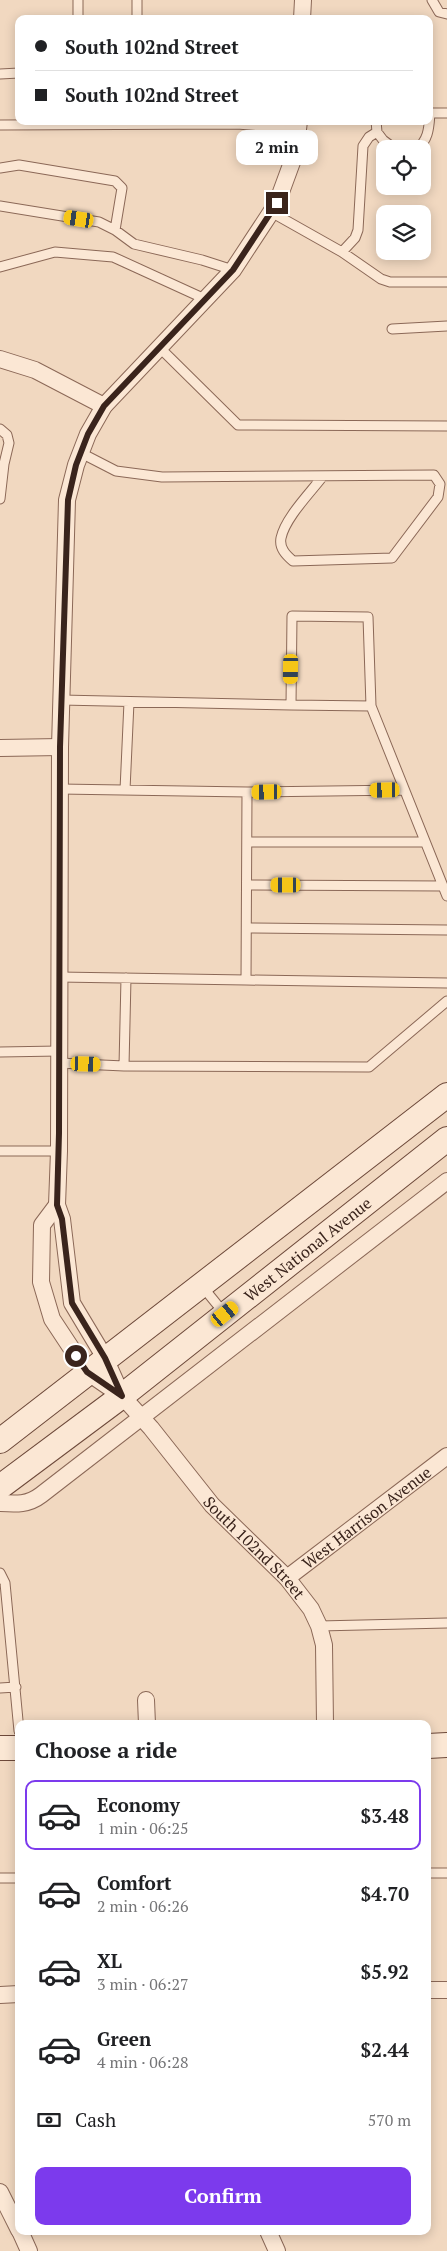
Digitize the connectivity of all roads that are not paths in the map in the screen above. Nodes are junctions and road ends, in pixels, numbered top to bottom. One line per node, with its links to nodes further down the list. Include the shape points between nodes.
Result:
1 (78, 0): 6 (lane)
2 (137, 0): 7 (lane)
3 (303, 0): 8 (street)
4 (432, 0): 5 (lane, via 439,12)
5 (447, 14)
6 (78, 15)
7 (137, 15)
8 (302, 15)
9 (15, 73): 10 (lane)
10 (0, 74)
11 (433, 113): 12 (lane)
12 (447, 113)
13 (0, 125): 14 (lane)
14 (15, 125)
15 (298, 125): 23 (street, South 102nd Street, via 295,154)
16 (376, 125): 18 (lane)
17 (429, 125): 20 (lane)
18 (376, 132): 19 (lane); 25 (lane, via 363,146 358,230)
19 (383, 140)
20 (424, 140)
21 (0, 168): 24 (lane, via 20,166 115,181 122,188)
22 (0, 206): 24 (lane, via 99,222)
23 (271, 212): 25 (lane); 27 (street, South 102nd Street)
24 (115, 230): 27 (lane, via 134,244)
25 (342, 252): 28 (lane, via 390,282)
26 (0, 267): 29 (lane, via 55,252 113,257)
27 (233, 270): 29 (street, South 102nd Street)
28 (447, 282)
29 (205, 299): 32 (street, South 102nd Street)
30 (447, 326): 31 (lane)
31 (392, 329)
32 (160, 347): 34 (street, South 102nd Street); 35 (lane, via 238,425)
33 (0, 359): 34 (street, via 35,370)
34 (104, 406): 37 (street, South 102nd Street)
35 (447, 426)
36 (0, 429): 39 (lane, via 7,435 9,443)
37 (80, 453): 38 (lane, via 116,471 162,477); 40 (street, South 102nd Street, via 68,500)
38 (323, 476): 38 (lane, via 434,475 440,484 438,497 392,558 292,561 283,552 280,539 287,524)
39 (0, 499)
40 (61, 700): 41 (lane); 44 (street, South 102nd Street)
41 (129, 702): 42 (lane); 47 (lane)
42 (291, 705): 43 (lane); 43 (lane, via 292,616 311,616 368,617)
43 (371, 706): 48 (lane)
44 (60, 747): 45 (street); 46 (street, South 102nd Street)
45 (0, 748)
46 (60, 789): 47 (lane); 57 (street, South 102nd Street)
47 (125, 790): 49 (lane)
48 (404, 790): 49 (lane); 51 (lane)
49 (247, 792): 50 (lane)
50 (247, 842): 51 (lane); 52 (lane)
51 (425, 842): 53 (lane)
52 (247, 885): 53 (lane); 55 (lane)
53 (443, 886): 54 (lane)
54 (447, 896)
55 (247, 928): 56 (lane); 59 (lane)
56 (447, 930)
57 (59, 977): 58 (lane); 63 (street, South 102nd Street)
58 (126, 978): 59 (lane); 64 (lane)
59 (246, 980): 60 (lane)
60 (447, 983)
61 (447, 1001): 64 (lane, via 369,1067)
62 (0, 1052): 63 (lane)
63 (59, 1057): 64 (lane); 68 (street, South 102nd Street)
64 (124, 1066)
65 (447, 1095): 71 (main road)
66 (447, 1139): 72 (main road, West National Avenue)
67 (0, 1151): 68 (lane)
68 (59, 1151): 70 (street, South 102nd Street)
69 (447, 1181): 75 (street)
70 (57, 1205): 73 (street, South 102nd Street, via 62,1219 72,1303); 73 (street, South 102nd Street, via 42,1225 41,1282 52,1319)
71 (201, 1284): 72 (lane); 73 (main road)
72 (225, 1314): 74 (main road, West National Avenue)
73 (96, 1365): 74 (street, South 102nd Street); 74 (street, South 102nd Street); 76 (main road)
74 (122, 1396): 75 (street, South 102nd Street); 78 (main road, West National Avenue)
75 (142, 1418): 79 (street, via 32,1502); 81 (street, South 102nd Street, via 212,1505)
76 (0, 1441)
77 (447, 1456): 81 (street, West Harrison Avenue)
78 (0, 1487)
79 (0, 1503)
80 (0, 1573): 84 (lane, via 5,1583)
81 (287, 1578): 83 (street, South 102nd Street, via 311,1609)
82 (447, 1623): 83 (lane)
83 (319, 1626): 89 (street, South 102nd Street, via 324,1645)
84 (16, 1687): 85 (lane); 87 (lane)
85 (0, 1688)
86 (146, 1700): 88 (street)
87 (18, 1720)
88 (147, 1720)
89 (325, 1720)
90 (447, 1745): 91 (main road)
91 (431, 1746)
92 (0, 1748): 93 (main road)
93 (15, 1748)
94 (431, 1873): 95 (lane)
95 (447, 1873)
96 (0, 1878): 97 (lane)
97 (15, 1878)
98 (431, 1990): 99 (street)
99 (447, 1990)
100 (15, 1994): 101 (street)
101 (0, 1995)
102 (0, 2192): 103 (street)
103 (15, 2222)
104 (22, 2235): 106 (street)
105 (270, 2235): 107 (street)
106 (30, 2251)
107 (277, 2251)

